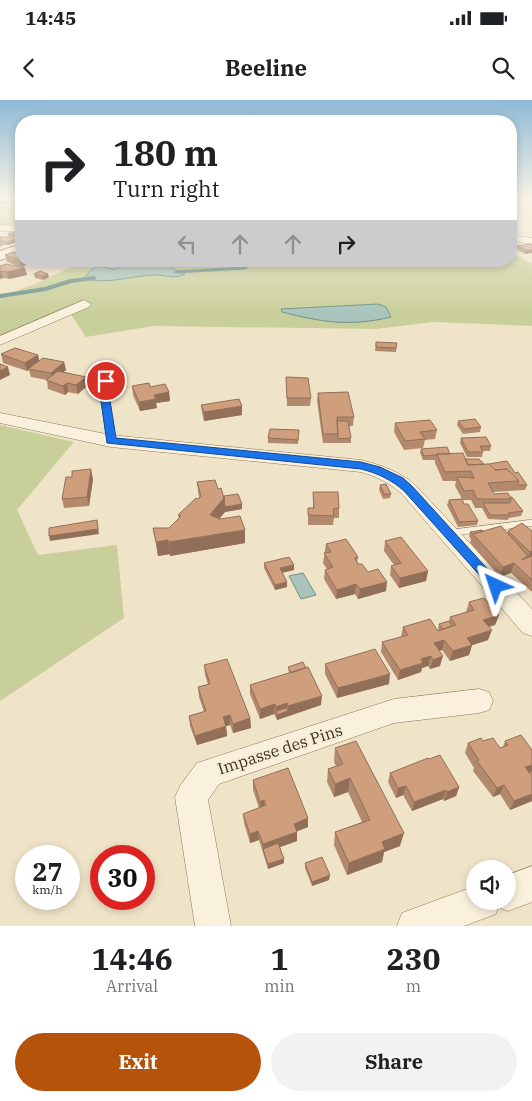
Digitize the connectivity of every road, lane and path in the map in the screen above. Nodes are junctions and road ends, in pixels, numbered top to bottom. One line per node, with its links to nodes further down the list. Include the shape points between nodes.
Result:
1 (517, 239): 2 (street)
2 (531, 241)
3 (15, 250): 4 (street)
4 (0, 256)
5 (84, 304): 6 (street)
6 (0, 341)
7 (106, 381): 9 (lane, via 104,394)
8 (0, 418): 9 (street)
9 (111, 441): 11 (street, via 376,469 399,480)
10 (529, 523): 11 (lane)
11 (449, 533): 12 (street)
12 (532, 626)
13 (479, 701): 17 (street, Impasse des Pins, via 394,711 208,773 191,796)
14 (532, 884): 15 (street)
15 (516, 890)
16 (466, 907): 18 (street)
17 (213, 926)
18 (415, 926)

